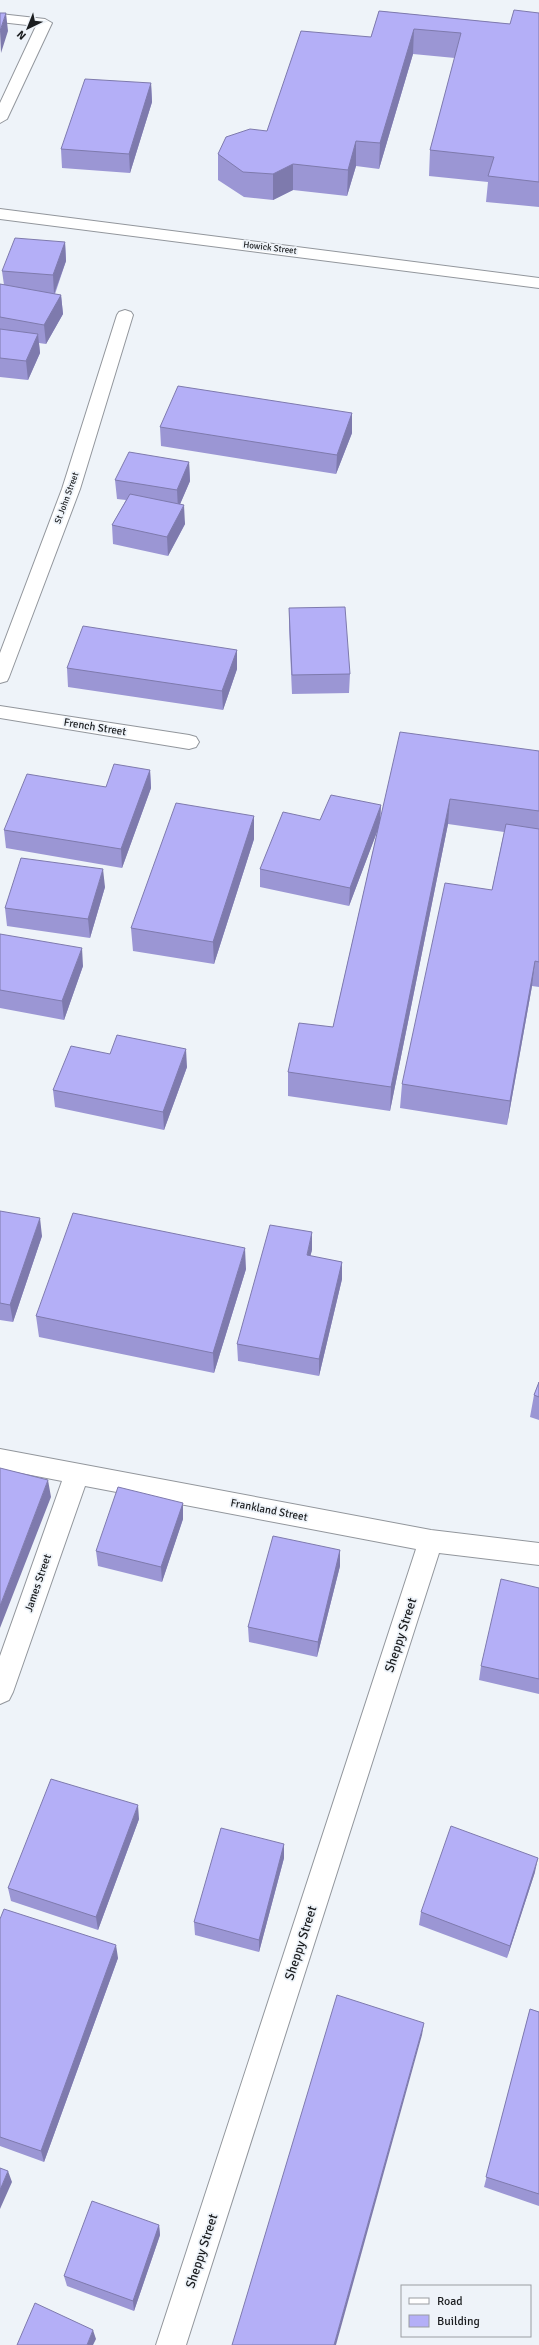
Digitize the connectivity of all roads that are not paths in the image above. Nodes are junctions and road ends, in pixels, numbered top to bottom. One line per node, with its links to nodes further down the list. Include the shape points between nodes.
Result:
1 (0, 18): 2 (street, via 45,24)
2 (0, 119)
3 (0, 214): 4 (street, Howick Street)
4 (539, 282)
5 (125, 315): 6 (street, St John Street, via 71,489)
6 (0, 677)
7 (0, 712): 8 (street, French Street)
8 (189, 742)
9 (0, 1459): 10 (street, Frankland Street)
10 (77, 1474): 11 (street, Frankland Street); 13 (street, James Street)
11 (431, 1541): 12 (street, Frankland Street); 14 (street, Sheppy Street)
12 (539, 1554)
13 (0, 1692)
14 (172, 2345)

